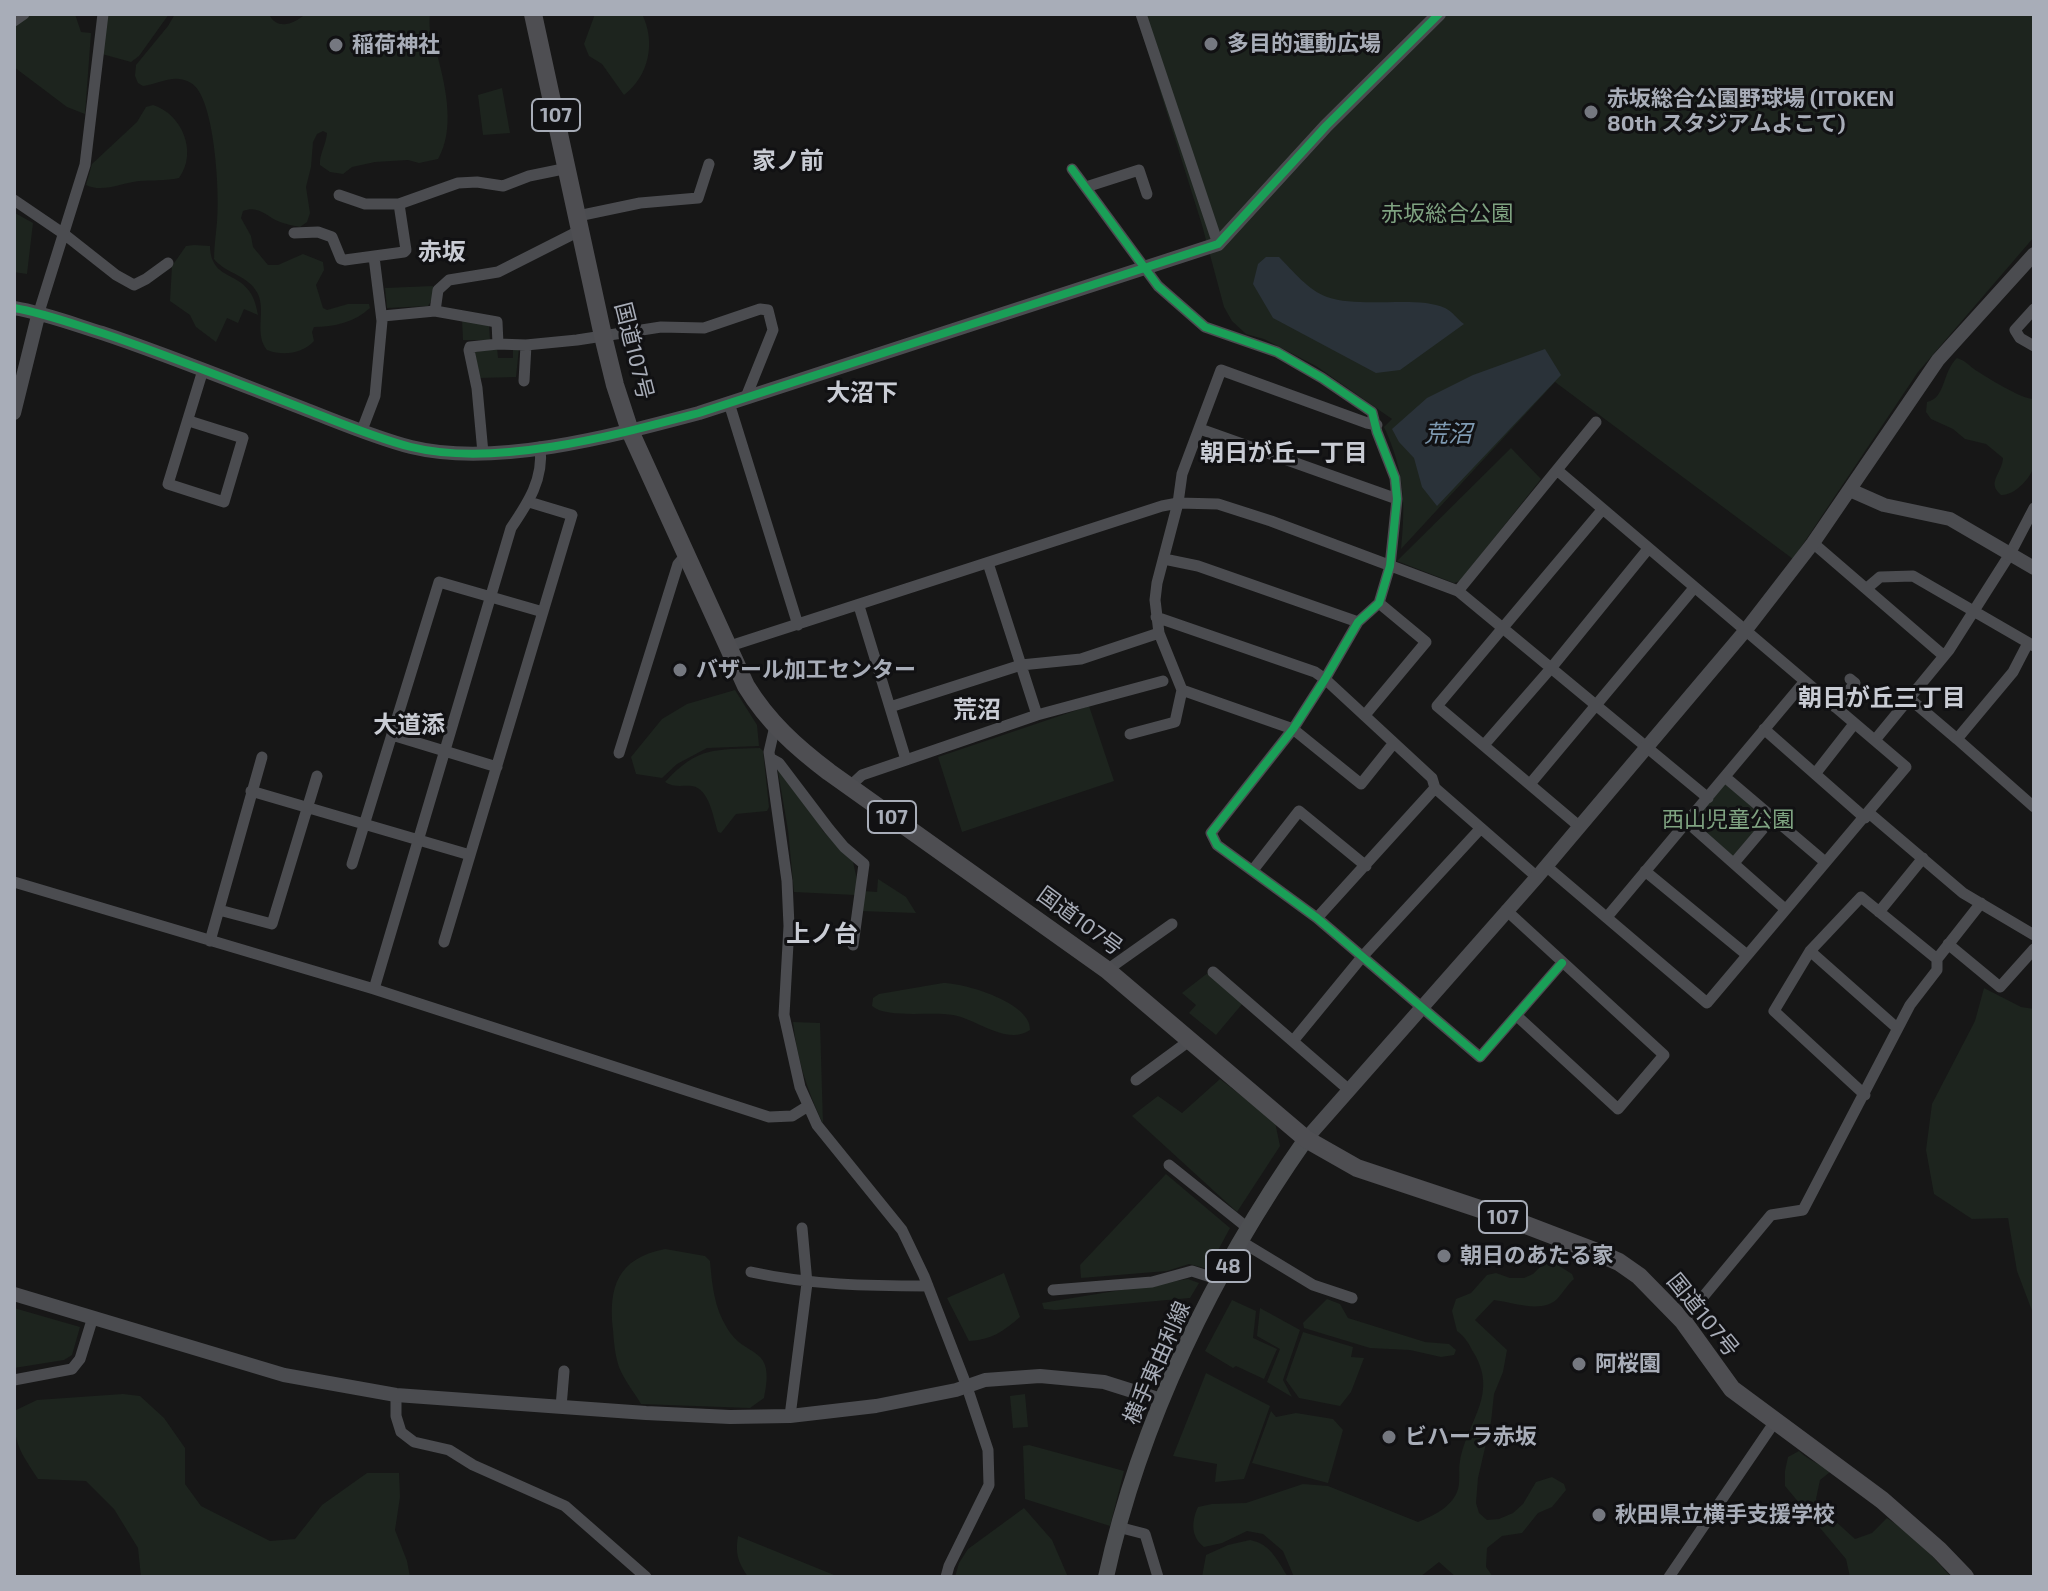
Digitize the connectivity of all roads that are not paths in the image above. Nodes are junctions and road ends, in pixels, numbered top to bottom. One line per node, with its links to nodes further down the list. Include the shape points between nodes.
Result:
1 (24, 14): 6 (street)
2 (103, 14): 17 (street, via 85,165)
3 (533, 14): 8 (highway, 国道107号 / 107)
4 (1141, 14): 18 (street)
5 (1439, 14): 18 (street)
6 (14, 21)
7 (709, 164): 15 (street, via 698,198 640,203)
8 (568, 168): 14 (street, via 503,186 458,183); 15 (highway, 国道107号 / 107)
9 (1072, 169): 10 (street)
10 (1086, 187): 11 (street, via 1139,170); 22 (street)
11 (1147, 194)
12 (339, 195): 14 (street, via 365,204)
13 (14, 200): 17 (street)
14 (399, 204): 20 (street, via 406,250)
15 (579, 223): 25 (street, via 498,272 449,280 438,290); 28 (highway, 国道107号 / 107)
16 (294, 233): 20 (street, via 332,237 341,259)
17 (64, 234): 21 (street, via 134,285); 26 (street)
18 (1218, 244): 22 (street)
19 (2034, 254): 46 (street, via 1938,360)
20 (374, 257): 27 (street)
21 (168, 263)
22 (1145, 268): 34 (street); 39 (street, via 1205,327 1277,352 1372,412)
23 (14, 308): 26 (street)
24 (2034, 309): 31 (street, via 2015,330)
25 (435, 311): 27 (street); 29 (street, via 497,322)
26 (39, 312): 32 (street); 36 (street)
27 (383, 316): 41 (street, via 375,396)
28 (603, 336): 30 (street); 34 (street, via 661,327 704,328 768,310 773,330); 42 (highway, 国道107号 / 107)
29 (498, 344): 30 (street); 44 (street, via 469,350)
30 (526, 345): 33 (street)
31 (2034, 346)
32 (203, 370): 37 (street); 41 (street)
33 (524, 381)
34 (746, 397): 35 (street)
35 (729, 403): 42 (street); 70 (street)
36 (14, 413)
37 (189, 421): 37 (street, via 168,484 224,502 243,438)
38 (1596, 422): 45 (street)
39 (1377, 425): 40 (street, via 1221,370); 47 (street)
40 (1200, 429): 47 (street); 49 (street, via 1182,474)
41 (362, 430): 44 (street, via 412,447)
42 (630, 431): 43 (street); 55 (highway, 国道107号 / 107)
43 (540, 447): 44 (street); 48 (street, via 542,462)
44 (483, 453)
45 (1557, 470): 51 (street); 62 (street)
46 (1850, 490): 52 (street); 54 (street, via 1884,505 1950,519)
47 (1397, 499): 58 (street)
48 (529, 502): 63 (street, via 511,528); 67 (street, via 572,515)
49 (1178, 503): 56 (street); 57 (street); 58 (street, via 1218,504)
50 (2034, 508): 54 (street)
51 (1602, 510): 53 (street); 71 (street)
52 (1813, 543): 61 (street); 72 (street)
53 (1648, 549): 60 (street); 78 (street)
54 (2010, 554): 59 (street); 66 (street)
55 (685, 556): 75 (highway, 国道107号 / 107); 102 (street, via 678,564)
56 (1164, 559): 68 (street); 69 (street)
57 (988, 563): 65 (street); 77 (street)
58 (1390, 566): 62 (street); 64 (street)
59 (2034, 568)
60 (1694, 588): 72 (street); 85 (street)
61 (1866, 589): 66 (street, via 1880,577 1913,576); 76 (street)
62 (1458, 591): 71 (street)
63 (491, 597): 67 (street); 95 (street, via 439,582); 101 (street)
64 (1379, 603): 69 (street); 89 (street, via 1426,642)
65 (859, 606): 70 (street); 86 (street)
66 (1976, 611): 74 (street); 76 (street)
67 (543, 612): 106 (street)
68 (1156, 617): 73 (street); 79 (street)
69 (1358, 622): 79 (street)
70 (798, 625): 75 (street)
71 (1504, 627): 78 (street); 99 (street, via 1437,706)
72 (1745, 631): 82 (street); 100 (street)
73 (1159, 633): 77 (street, via 1081,659); 83 (street)
74 (2031, 644): 96 (street)
75 (730, 646): 91 (highway, 国道107号 / 107, via 746,686)
76 (1944, 656): 84 (street)
77 (1021, 665): 86 (street); 88 (street)
78 (1552, 667): 85 (street); 99 (street)
79 (1325, 679): 89 (street); 92 (street)
80 (1850, 679): 87 (street, via 1855,683)
81 (1163, 681): 88 (street)
82 (1805, 681): 87 (street); 93 (street)
83 (1182, 690): 92 (street); 94 (street, via 1175,722)
84 (1910, 699): 96 (street); 97 (street)
85 (1598, 705): 100 (street); 110 (street)
86 (890, 707): 105 (street)
87 (1835, 707): 90 (street)
88 (1037, 715): 105 (street)
89 (1365, 715): 98 (street)
90 (1854, 724): 97 (street); 107 (street)
91 (775, 726): 104 (street); 111 (highway, 国道107号 / 107)
92 (1293, 729): 98 (street, via 1361,784); 130 (street, via 1211,833 1217,845)
93 (1764, 729): 107 (street); 109 (street)
94 (1130, 734)
95 (392, 735): 101 (street); 119 (street)
96 (1957, 739): 116 (street)
97 (1875, 740): 117 (street, via 1906,767)
98 (1393, 744): 112 (street, via 1432,778)
99 (1484, 745): 110 (street)
100 (1648, 747): 114 (street); 121 (street)
101 (445, 752): 106 (street); 123 (street)
102 (619, 753)
103 (262, 757): 113 (street)
104 (770, 758): 146 (street, via 864,864); 164 (street, via 789,926 784,1015)
105 (906, 760): 111 (street, via 862,775)
106 (497, 767): 124 (street)
107 (1815, 774): 117 (street)
108 (317, 776): 115 (street)
109 (1725, 777): 114 (street); 118 (street)
110 (1530, 784): 121 (street)
111 (849, 787): 153 (highway, 国道107号 / 107)
112 (1435, 788): 122 (street); 129 (street)
113 (251, 791): 115 (street); 136 (street)
114 (1708, 798): 120 (street)
115 (308, 806): 119 (street); 136 (street, via 272,924)
116 (2034, 807)
117 (1867, 815): 125 (street); 126 (street)
118 (1773, 817): 126 (street); 127 (street)
119 (365, 823): 123 (street); 128 (street)
120 (1688, 823): 127 (street); 131 (street)
121 (1580, 827): 132 (street)
122 (1481, 828): 132 (street); 150 (street)
123 (418, 840): 124 (street); 155 (street)
124 (470, 855): 144 (street)
125 (1923, 858): 134 (street); 138 (street)
126 (1825, 862): 135 (street)
127 (1734, 863): 135 (street)
128 (352, 864)
129 (1366, 866): 130 (street, via 1299,811); 140 (street)
130 (1253, 870): 140 (street)
131 (1645, 871): 139 (street); 149 (street)
132 (1541, 872): 137 (street); 139 (street)
133 (14, 882): 143 (street)
134 (1981, 903): 142 (street); 145 (street)
135 (1785, 909): 149 (street)
136 (219, 910): 143 (street)
137 (1506, 910): 152 (street); 156 (street)
138 (1879, 912): 148 (street, via 1861,897); 151 (street)
139 (1607, 917): 149 (street, via 1707,1003)
140 (1317, 918): 150 (street)
141 (1172, 924): 153 (street)
142 (2034, 935)
143 (210, 941): 155 (street)
144 (444, 942)
145 (1948, 944): 147 (street, via 2000,987); 151 (street)
146 (853, 945)
147 (2034, 949)
148 (1810, 951): 158 (street); 163 (street, via 1774,1011)
149 (1747, 955)
150 (1362, 957): 156 (street); 160 (street)
151 (1937, 959): 158 (street, via 1937,970)
152 (1562, 963): 157 (street); 157 (street, via 1664,1055 1618,1109)
153 (1107, 970): 159 (highway, 国道107号 / 107)
154 (1213, 972): 160 (street)
155 (374, 989): 164 (street, via 769,1117 792,1116)
156 (1422, 1008): 157 (street, via 1480,1057); 162 (street)
157 (1517, 1016)
158 (1897, 1028): 163 (street)
159 (1189, 1041): 161 (street); 165 (highway, 国道107号 / 107)
160 (1293, 1041): 162 (street)
161 (1136, 1080)
162 (1349, 1090): 165 (street)
163 (1865, 1095): 177 (street, via 1803,1210 1771,1215)
164 (808, 1106): 172 (street, via 817,1125 902,1230)
165 (1306, 1139): 168 (main road, 横手東由利線 / 48); 177 (highway, 国道107号 / 107, via 1357,1168 1619,1262)
166 (1169, 1165): 168 (street)
167 (802, 1228): 171 (street)
168 (1245, 1236): 170 (main road, 横手東由利線 / 48); 175 (street, via 1313,1285)
169 (751, 1272): 171 (street)
170 (1220, 1280): 173 (street, via 1192,1271 1152,1282); 182 (main road, 横手東由利線 / 48)
171 (807, 1283): 172 (street); 184 (street)
172 (928, 1286): 180 (street)
173 (1053, 1290)
174 (14, 1294): 176 (street)
175 (1352, 1298)
176 (93, 1317): 179 (street, via 72,1369); 181 (street, via 284,1375)
177 (1683, 1321): 185 (highway, 国道107号 / 107, via 1732,1389)
178 (564, 1371): 183 (street)
179 (14, 1380)
180 (967, 1387): 182 (street, via 1007,1377 1071,1377); 184 (street, via 876,1406); 188 (street, via 988,1450 989,1485)
181 (396, 1395): 183 (street); 187 (street, via 401,1432 414,1442 449,1450 565,1506)
182 (1161, 1400): 186 (main road, 横手東由利線 / 48)
183 (561, 1407): 184 (street)
184 (790, 1416)
185 (1776, 1420): 191 (street); 192 (highway, 国道107号 / 107, via 1882,1500)
186 (1118, 1527): 189 (main road, 横手東由利線 / 48); 190 (street, via 1145,1534)
187 (646, 1577)
188 (946, 1577)
189 (1106, 1577)
190 (1158, 1577)
191 (1669, 1577)
192 (1965, 1577)

